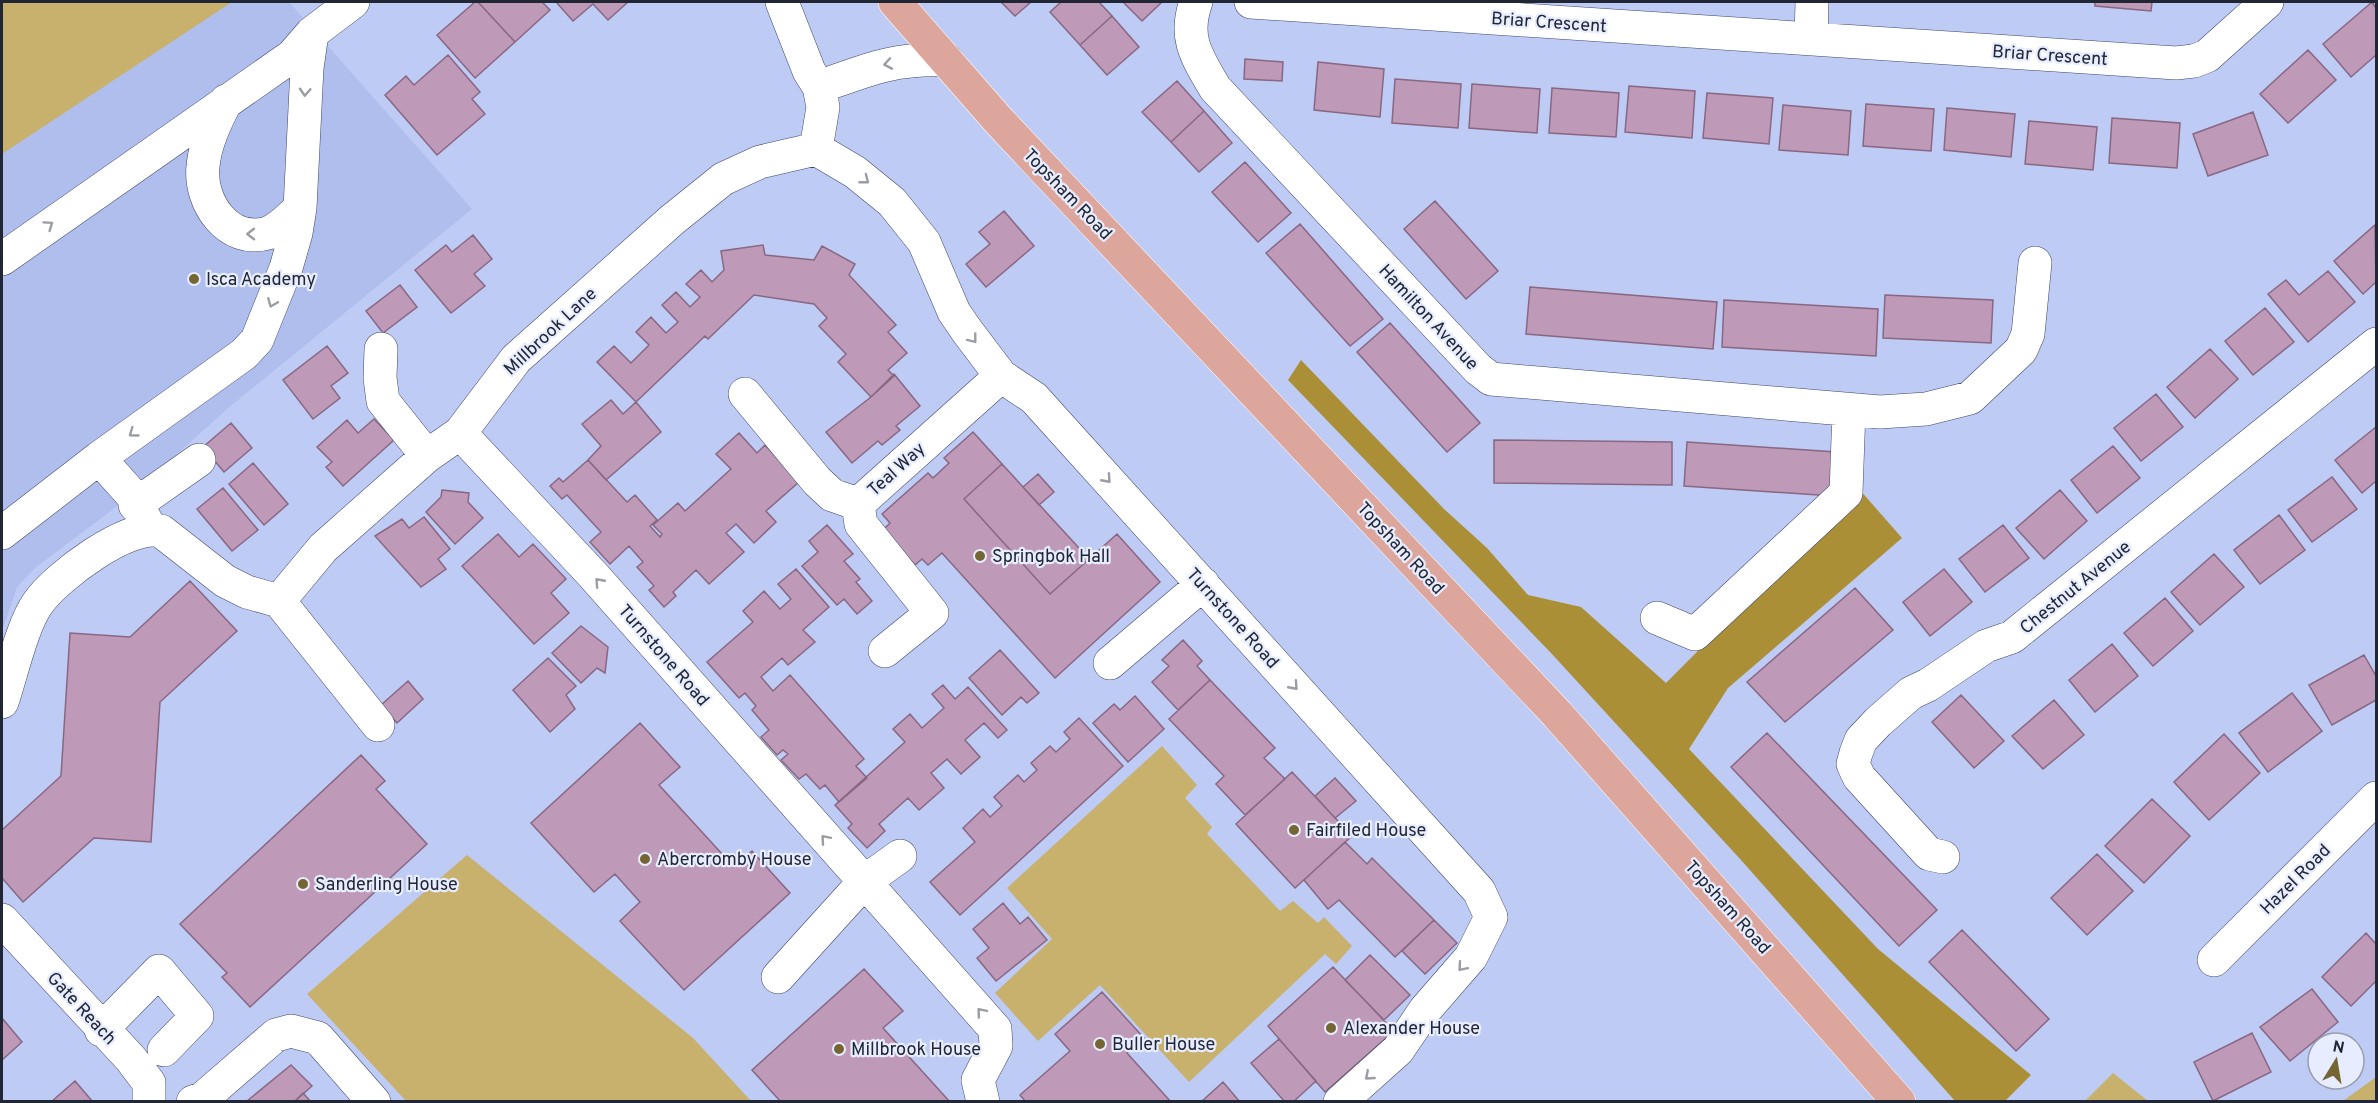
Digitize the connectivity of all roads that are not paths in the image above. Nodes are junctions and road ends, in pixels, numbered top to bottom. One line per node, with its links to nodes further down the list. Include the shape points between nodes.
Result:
1 (353, 2): 9 (street)
2 (782, 2): 12 (street)
3 (895, 2): 11 (main road, Topsham Road)
4 (1196, 2): 22 (street, Hamilton Avenue, via 1189,34 1197,58 1215,88 1491,379)
5 (1251, 2): 8 (street, Briar Crescent)
6 (1812, 2): 10 (street)
7 (2267, 2): 10 (street, Briar Crescent, via 2207,56 2176,63)
8 (1318, 5): 10 (street, Briar Crescent)
9 (317, 30): 13 (street, via 292,56); 15 (street, one-way to 15, via 307,68)
10 (1811, 39)
11 (946, 60): 12 (street, one-way to 12, via 881,64); 51 (main road, Topsham Road, via 1557,714)
12 (819, 87): 14 (street, via 823,107)
13 (226, 101): 15 (street, one-way to 13, via 270,232 241,235 226,226 210,204 202,167); 16 (street, one-way to 13)
14 (816, 149): 20 (street, Turnstone Road, one-way to 20, via 855,172 892,202 924,242 954,312); 23 (street, Millbrook Lane, via 760,162 723,179 516,359)
15 (300, 208): 25 (street, one-way to 25, via 286,268 257,340 244,354)
16 (2, 259)
17 (2035, 263): 22 (street, Hamilton Avenue, via 2028,334 2021,350 1970,398 1926,409)
18 (2376, 344): 39 (street, Chestnut Avenue, via 2012,638 1986,646 1911,693 1861,741 1853,764 1859,777 1929,854)
19 (381, 349): 24 (street, via 383,401)
20 (1001, 376): 27 (street, Teal Way); 30 (street, Turnstone Road, one-way to 30, via 1034,398)
21 (745, 394): 27 (street, Teal Way, via 817,482 832,495)
22 (1865, 411): 32 (street, via 1846,493 1695,634)
23 (460, 433): 24 (street, Millbrook Lane); 40 (street, Turnstone Road, one-way to 23, via 593,575)
24 (427, 456): 31 (street, Millbrook Lane, via 323,548)
25 (99, 458): 28 (street, via 132,495); 29 (street)
26 (199, 460): 28 (street)
27 (858, 504): 33 (street, via 861,524 932,613)
28 (143, 517): 31 (street, via 225,581); 35 (street, via 37,603)
29 (2, 533)
30 (1203, 585): 34 (street); 50 (street, Turnstone Road, one-way to 50, via 1479,891 1491,917 1471,957 1425,1010 1398,1050)
31 (279, 601): 36 (street)
32 (1657, 618)
33 (885, 651)
34 (1110, 663)
35 (2, 702)
36 (378, 724)
37 (2376, 798): 42 (street, Hazel Road)
38 (900, 856): 40 (street)
39 (1943, 857)
40 (864, 882): 43 (street); 49 (street, Turnstone Road, one-way to 40, via 978,1080 996,1046 995,1029)
41 (2, 920): 44 (street, Gate Reach)
42 (2214, 960)
43 (778, 977)
44 (101, 1030): 45 (street, via 159,971 197,1017); 46 (street, Gate Reach, via 149,1083)
45 (164, 1050)
46 (150, 1101)
47 (193, 1101): 48 (street, via 202,1099 276,1035 291,1031 318,1038)
48 (374, 1101)
49 (983, 1101)
50 (1340, 1101)
51 (1899, 1101)

